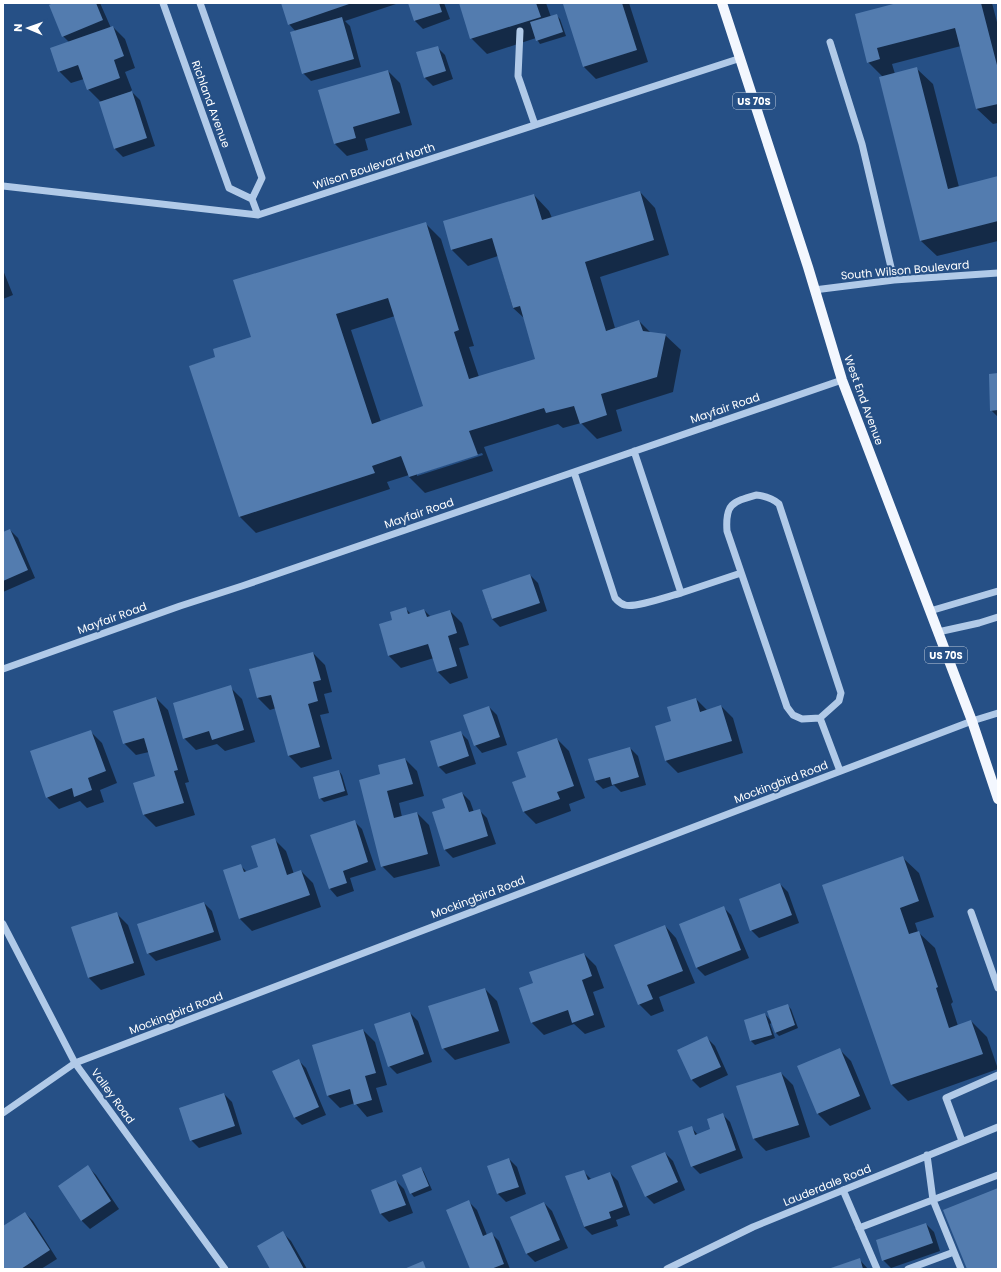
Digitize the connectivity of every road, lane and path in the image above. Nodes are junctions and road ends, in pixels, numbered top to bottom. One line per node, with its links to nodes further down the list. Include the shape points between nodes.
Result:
1 (163, 3): 9 (street, Richland Avenue, via 229,188)
2 (200, 3): 9 (street, via 262,178)
3 (722, 3): 6 (main road, West End Avenue / US 70S)
4 (520, 31): 7 (street, via 518,76)
5 (830, 42): 12 (street, via 862,144)
6 (741, 58): 7 (street, Wilson Boulevard North); 13 (main road, West End Avenue / US 70S)
7 (535, 125): 10 (street, Wilson Boulevard North)
8 (3, 186): 10 (street, Wilson Boulevard North)
9 (252, 199): 10 (street)
10 (258, 215)
11 (998, 273): 12 (street, South Wilson Boulevard)
12 (894, 280): 13 (street, South Wilson Boulevard)
13 (814, 290): 14 (main road, West End Avenue / US 70S)
14 (842, 380): 15 (street, Mayfair Road); 20 (main road, West End Avenue / US 70S)
15 (634, 451): 16 (street, Mayfair Road); 19 (street)
16 (574, 472): 19 (street, via 615,598 626,606); 23 (street, Mayfair Road)
17 (741, 573): 19 (street); 25 (street, via 788,707 793,715 802,719); 25 (street, via 727,531 726,519 729,508 736,501 756,495 765,496 779,504 841,693 839,701)
18 (998, 591): 20 (street)
19 (681, 593)
20 (930, 611): 22 (main road, West End Avenue / US 70S)
21 (998, 617): 22 (street)
22 (938, 632): 26 (main road, West End Avenue / US 70S)
23 (3, 669)
24 (998, 713): 26 (street, Mockingbird Road)
25 (820, 718): 27 (street)
26 (972, 721): 27 (street, Mockingbird Road); 28 (main road, West End Avenue / US 70S)
27 (840, 771): 32 (street, Mockingbird Road)
28 (998, 799)
29 (971, 912): 31 (street)
30 (3, 924): 32 (street, Valley Road)
31 (998, 988)
32 (75, 1063): 34 (street, Mockingbird Road); 43 (street, Valley Road)
33 (998, 1075): 36 (street, via 946,1098)
34 (3, 1113)
35 (998, 1126): 36 (street, Lauderdale Road)
36 (962, 1141): 37 (street, Lauderdale Road)
37 (927, 1156): 39 (street, Lauderdale Road); 40 (street)
38 (998, 1175): 40 (street)
39 (843, 1190): 41 (street); 44 (street, Lauderdale Road, via 754,1227)
40 (933, 1200): 41 (street); 42 (street)
41 (859, 1228): 45 (street)
42 (954, 1252): 46 (street); 47 (street)
43 (225, 1269)
44 (666, 1269)
45 (877, 1269)
46 (908, 1269)
47 (961, 1269)

